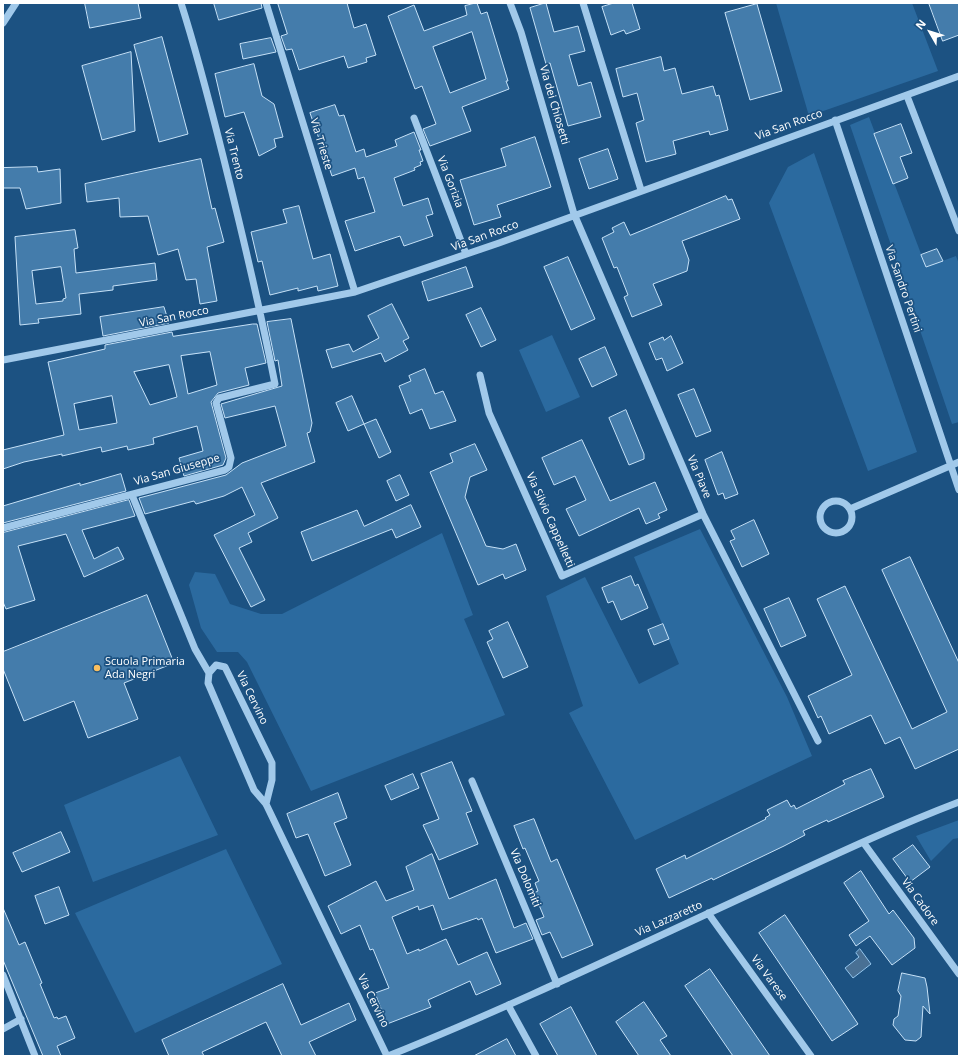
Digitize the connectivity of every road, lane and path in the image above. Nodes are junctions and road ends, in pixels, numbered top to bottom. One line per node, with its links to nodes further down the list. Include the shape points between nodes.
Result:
1 (16, 3): 6 (street)
2 (181, 3): 16 (street, Via Trento, via 196,50)
3 (266, 3): 15 (street, Via Trieste)
4 (510, 3): 12 (street, Via dei Chiosetti, via 521,32)
5 (584, 3): 11 (street)
6 (3, 23)
7 (959, 76): 8 (street, Via San Rocco)
8 (907, 96): 10 (street, Via San Rocco); 13 (street)
9 (414, 118): 14 (street, Via Gorizia)
10 (835, 120): 11 (street, Via San Rocco); 20 (street, Via Sandro Pertini)
11 (641, 190): 12 (street, Via San Rocco)
12 (574, 214): 14 (street, Via San Rocco); 24 (street, Via Piave)
13 (959, 232)
14 (466, 254): 15 (street, Via San Rocco)
15 (355, 292): 16 (street, Via San Rocco)
16 (260, 312): 17 (street, Via San Rocco); 22 (street, Via San Giuseppe, via 275,384 219,398 216,403 231,458 229,467 220,472)
17 (3, 360)
18 (480, 375): 24 (street, Via Silvio Cappelletti, via 489,413 562,576)
19 (959, 462): 20 (street)
20 (951, 465): 21 (street, Via Sandro Pertini); 23 (street)
21 (959, 490)
22 (132, 494): 25 (street, Via San Giuseppe); 26 (street, via 195,649)
23 (850, 509): 23 (street, via 842,502 831,501 820,512 821,523 828,531 843,531 852,519)
24 (703, 514): 27 (street, Via Piave)
25 (3, 528)
26 (209, 673): 30 (street, Via Cervino, via 208,683 254,790); 30 (street, Via Cervino, via 216,665 225,667 272,763 272,780)
27 (818, 741)
28 (472, 781): 35 (street, Via Dolomiti)
29 (959, 802): 31 (street, Via Lazzaretto)
30 (266, 804): 39 (street, Via Cervino)
31 (863, 842): 32 (street, Via Lazzaretto); 33 (street, Via Cadore)
32 (708, 914): 35 (street, Via Lazzaretto); 42 (street, Via Varese)
33 (959, 974)
34 (3, 975): 37 (street)
35 (557, 984): 36 (street, Via Lazzaretto)
36 (508, 1005): 39 (street, Via Lazzaretto); 41 (street)
37 (21, 1019): 38 (street); 40 (street)
38 (3, 1029)
39 (392, 1055)
40 (35, 1056)
41 (536, 1056)
42 (811, 1056)

